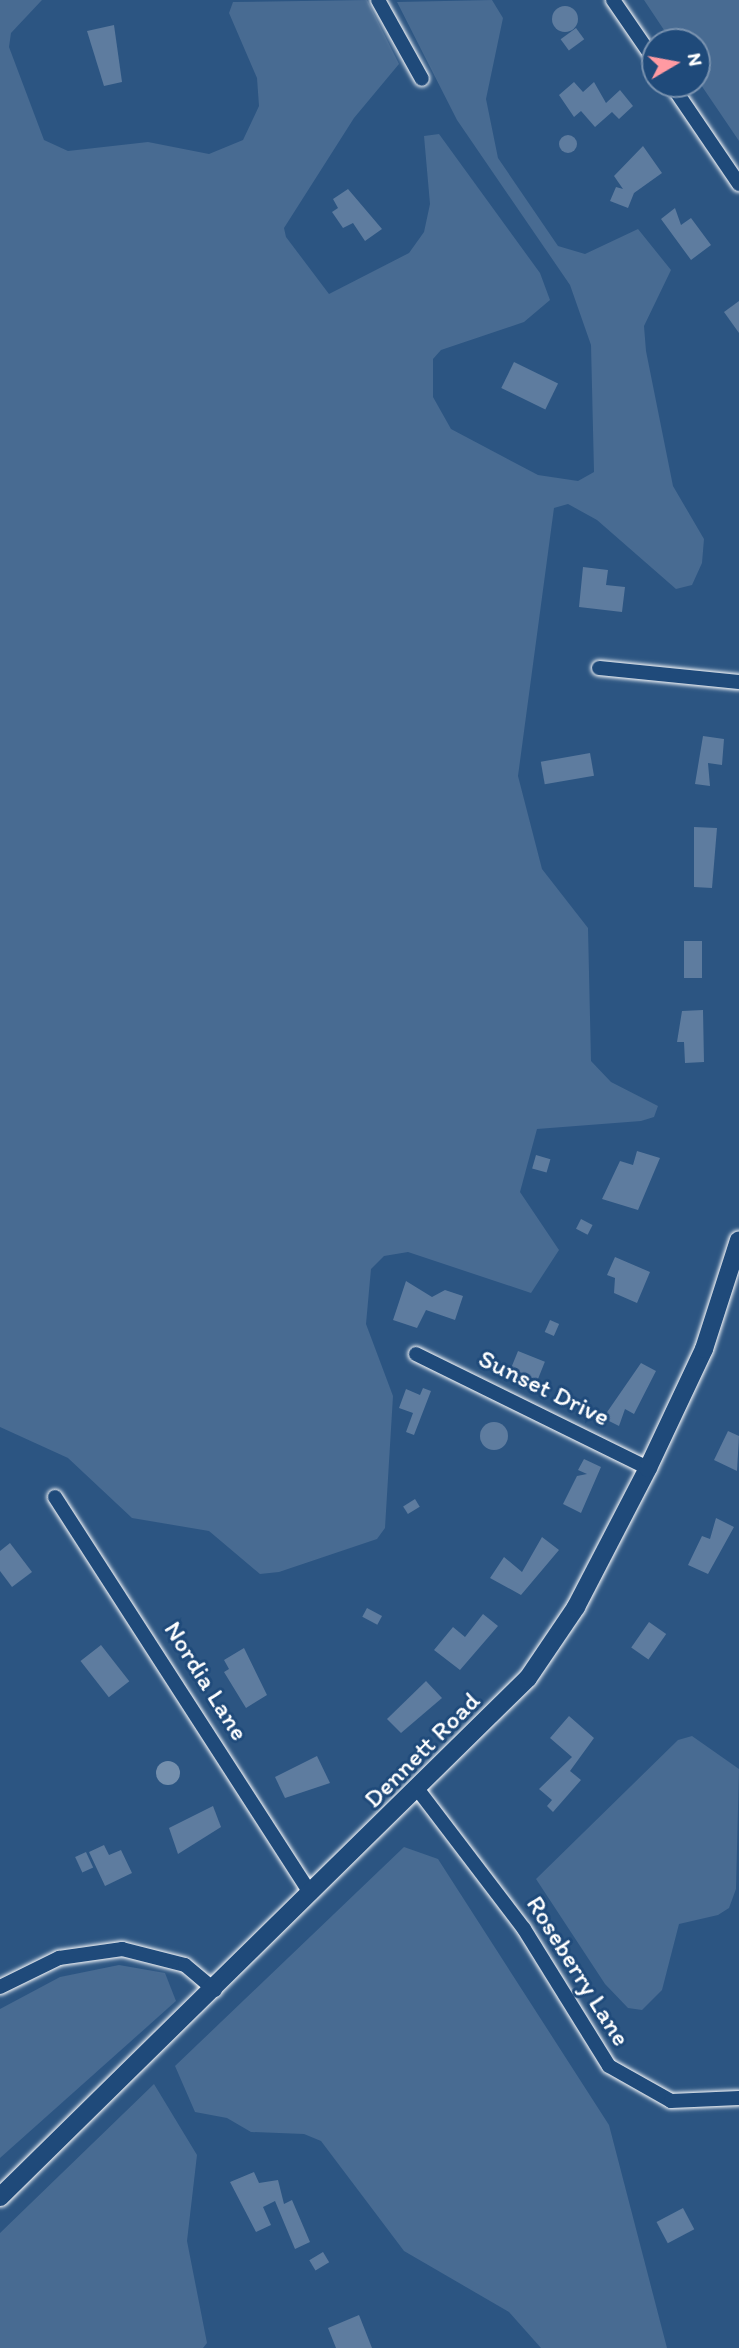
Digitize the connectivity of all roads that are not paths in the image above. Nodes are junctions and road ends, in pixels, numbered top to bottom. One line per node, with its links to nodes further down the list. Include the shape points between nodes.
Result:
1 (378, 0): 4 (street)
2 (613, 0): 3 (street)
3 (641, 41)
4 (422, 79)
5 (681, 98): 6 (street)
6 (739, 184)
7 (599, 668): 8 (street)
8 (739, 682)
9 (739, 1240): 11 (street, Dennett Road, via 704,1349)
10 (416, 1354): 11 (street, Sunset Drive)
11 (648, 1468): 13 (street, Dennett Road, via 595,1574 542,1658)
12 (55, 1497): 14 (street, Nordia Lane)
13 (419, 1791): 14 (street, Dennett Road); 17 (street, Roseberry Lane, via 524,1929 609,2066 671,2101)
14 (312, 1894): 16 (street, Dennett Road)
15 (0, 1987): 16 (street, via 59,1958 122,1949 185,1965)
16 (215, 1990): 18 (street, Dennett Road)
17 (739, 2098)
18 (0, 2197)

